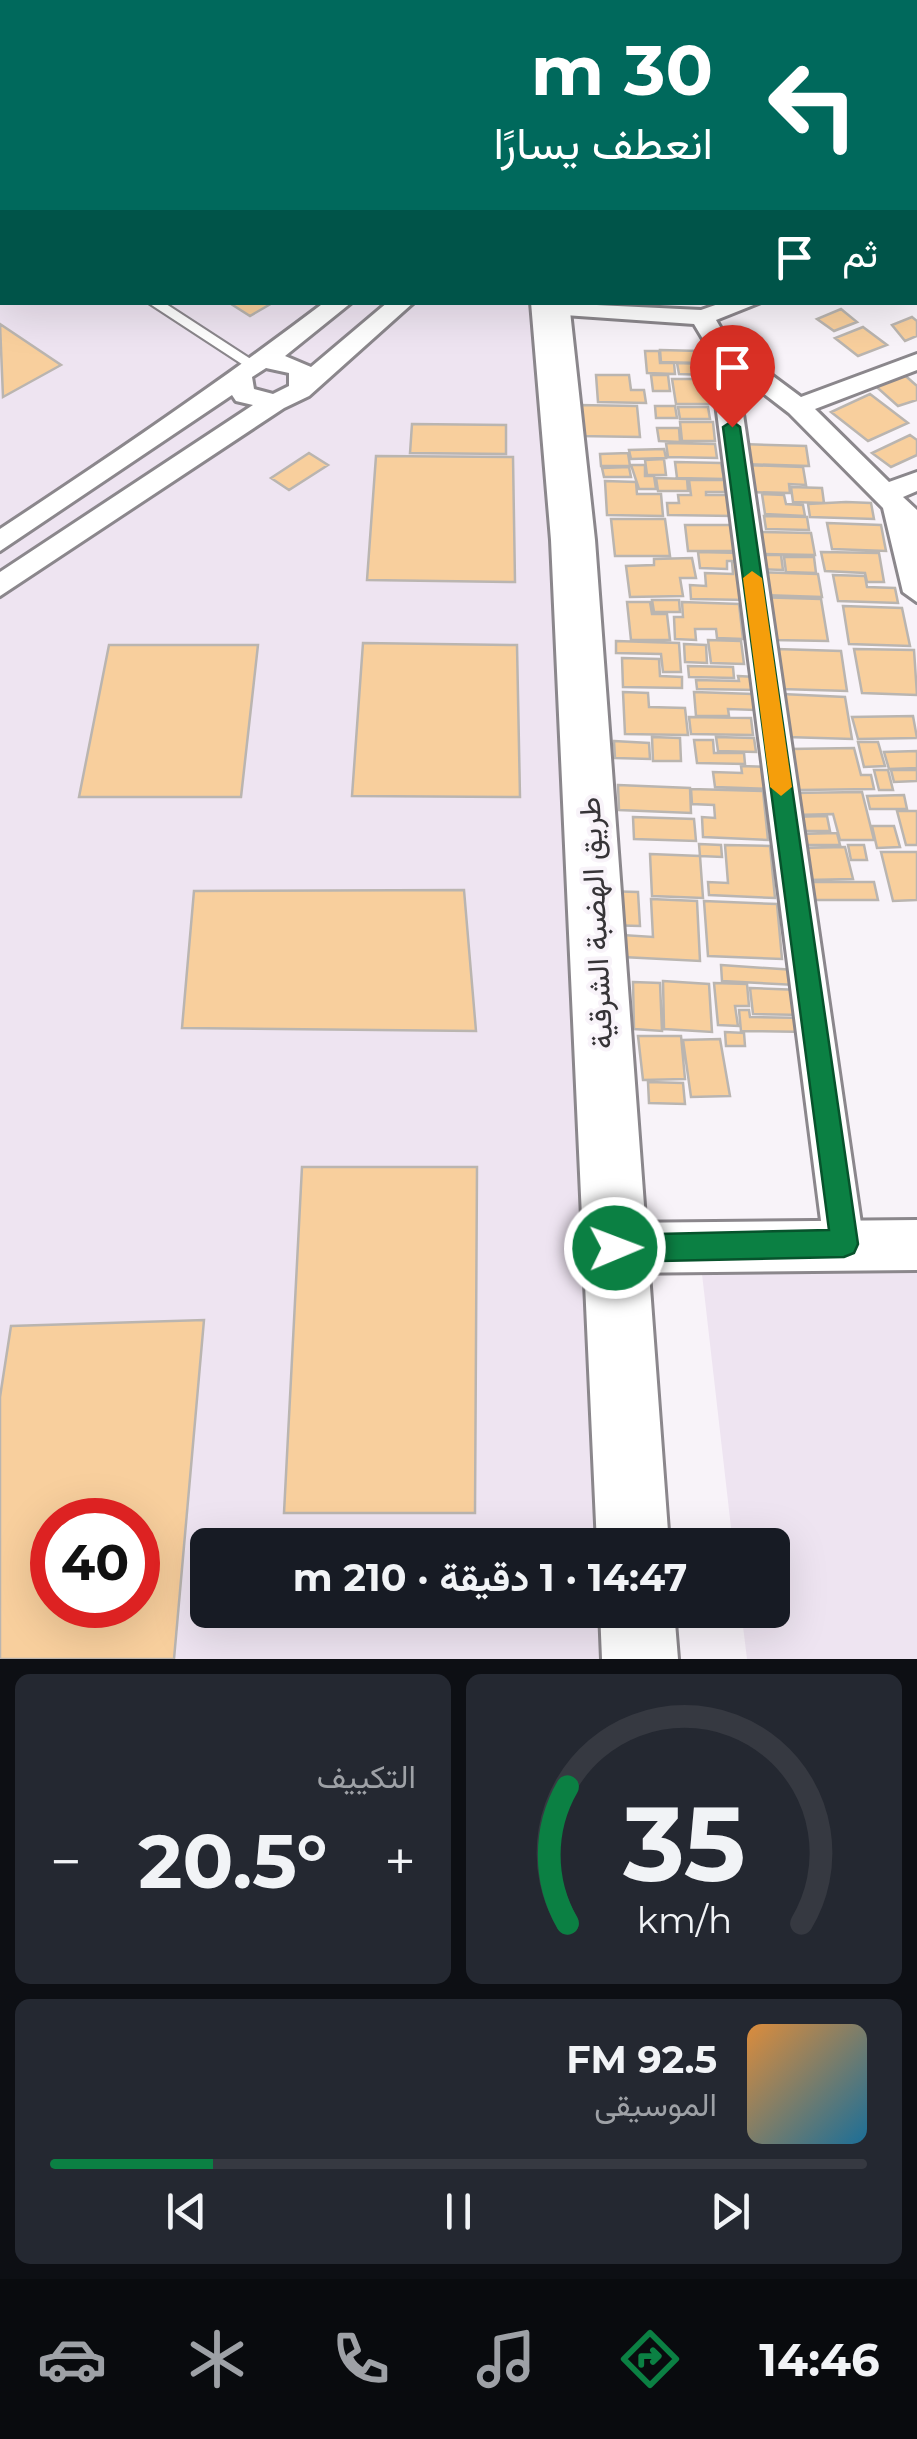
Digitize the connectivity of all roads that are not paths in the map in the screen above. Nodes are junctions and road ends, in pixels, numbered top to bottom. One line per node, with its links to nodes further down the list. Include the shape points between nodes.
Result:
1 (158, 305): 9 (lane)
2 (337, 305): 9 (street)
3 (399, 305): 10 (street)
4 (548, 305): 21 (main road, طريق الهضبة الشرقية, via 573,540)
5 (576, 305): 6 (street)
6 (714, 310): 7 (street)
7 (721, 349): 12 (street); 19 (street)
8 (917, 361): 12 (street)
9 (253, 365): 10 (street, via 283,361 299,368); 11 (street, via 239,389 253,400); 16 (street, via 206,404)
10 (304, 386): 11 (street)
11 (275, 402): 17 (street)
12 (798, 407): 14 (street)
13 (917, 481): 14 (street)
14 (891, 500): 15 (street); 18 (street)
15 (917, 526)
16 (0, 542)
17 (0, 586)
18 (917, 592)
19 (844, 1244): 20 (street); 21 (street)
20 (917, 1245)
21 (615, 1248): 22 (main road, طريق الهضبة الشرقية)
22 (632, 1528)
23 (638, 1628): 24 (main road)
24 (640, 1659)

